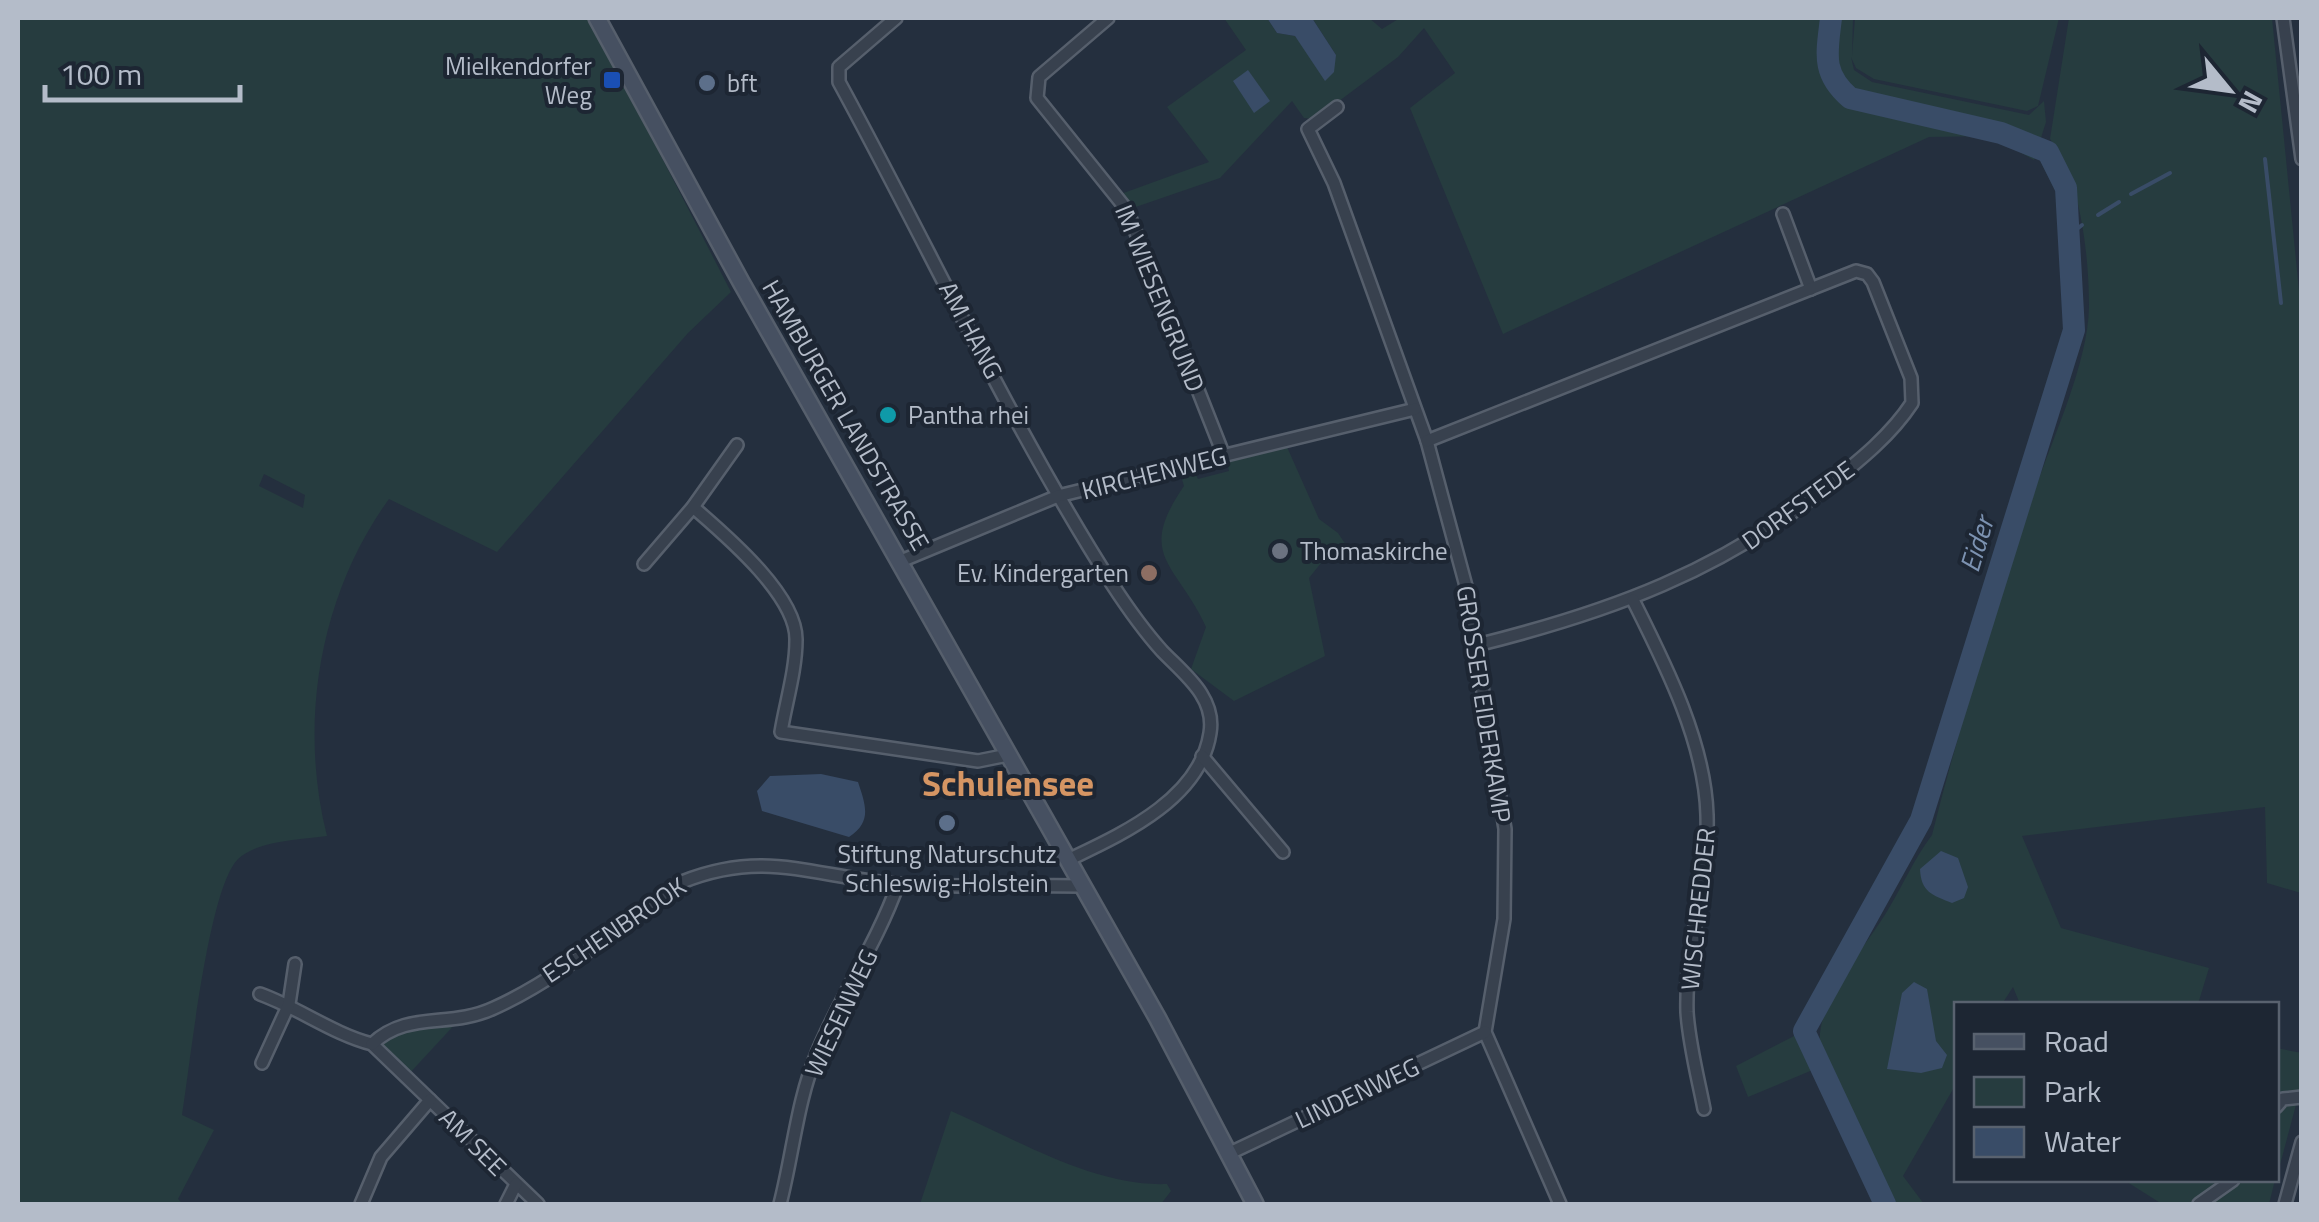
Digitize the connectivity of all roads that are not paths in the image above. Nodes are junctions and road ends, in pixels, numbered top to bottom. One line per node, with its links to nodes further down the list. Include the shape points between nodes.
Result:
1 (597, 18): 15 (main road, HAMBURGER LANDSTRASSE)
2 (896, 18): 13 (street, AM HANG, via 839,67 837,76)
3 (1108, 18): 12 (street, IM WIESENGRUND, via 1039,77 1037,98 1127,210)
4 (2283, 18): 6 (street)
5 (1337, 108): 9 (street, GROSSER EIDERKAMP, via 1308,130 1334,183)
6 (2302, 159)
7 (1783, 214): 8 (street)
8 (1811, 289): 10 (street, DORFSTEDE); 17 (street, DORFSTEDE, via 1856,271 1867,274 1911,378 1912,403 1860,460 1759,536)
9 (1415, 409): 10 (street, GROSSER EIDERKAMP); 12 (street, KIRCHENWEG)
10 (1428, 440): 18 (street, GROSSER EIDERKAMP)
11 (737, 445): 14 (street)
12 (1224, 456): 13 (street, KIRCHENWEG)
13 (1058, 496): 15 (street, KIRCHENWEG); 20 (street, AM HANG, via 1125,603 1206,701 1211,731)
14 (693, 507): 16 (street); 19 (street, via 749,559 790,616 797,637 781,732 978,761)
15 (901, 561): 19 (main road, HAMBURGER LANDSTRASSE)
16 (644, 564)
17 (1634, 600): 18 (street, DORFSTEDE); 34 (street, WISCHREDDER, via 1678,704 1707,811 1688,1013)
18 (1477, 646): 28 (street, GROSSER EIDERKAMP, via 1505,829 1504,919)
19 (1008, 755): 22 (main road, HAMBURGER LANDSTRASSE)
20 (1202, 756): 21 (street); 22 (street, via 1165,805)
21 (1283, 852)
22 (1068, 860): 24 (main road, HAMBURGER LANDSTRASSE)
23 (898, 884): 24 (street, ESCHENBROOK); 29 (street, ESCHENBROOK, via 775,864 710,871 682,882 496,1008 458,1021 405,1022); 42 (street, WIESENWEG, via 818,1052)
24 (1083, 886): 36 (main road, HAMBURGER LANDSTRASSE)
25 (295, 964): 27 (street)
26 (260, 994): 27 (street)
27 (288, 1004): 29 (street); 30 (street)
28 (1485, 1032): 36 (street, LINDENWEG); 44 (street)
29 (372, 1044): 32 (street, AM SEE)
30 (262, 1063)
31 (2302, 1096): 33 (street)
32 (430, 1100): 38 (street, AM SEE); 39 (street, AM SEE, via 381,1157)
33 (2279, 1104)
34 (1704, 1110)
35 (2302, 1142): 46 (street)
36 (1230, 1154): 43 (main road, HAMBURGER LANDSTRASSE)
37 (2230, 1182): 45 (street)
38 (516, 1184): 40 (street, AM SEE); 41 (street, AM SEE)
39 (361, 1204)
40 (506, 1204)
41 (538, 1204)
42 (780, 1204)
43 (1255, 1204)
44 (1560, 1204)
45 (2199, 1204)
46 (2285, 1204)

